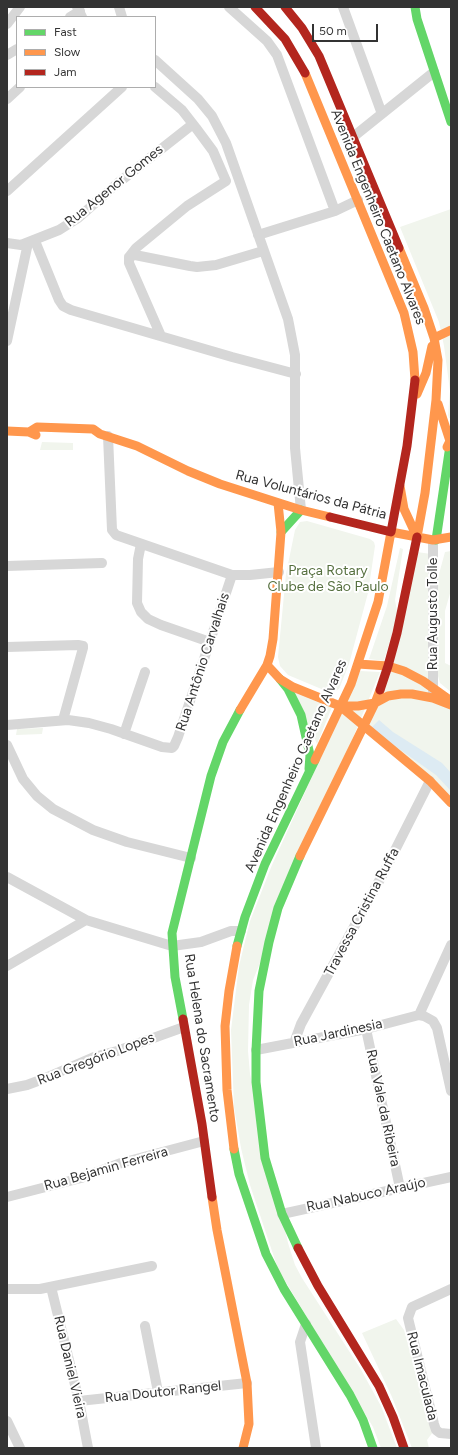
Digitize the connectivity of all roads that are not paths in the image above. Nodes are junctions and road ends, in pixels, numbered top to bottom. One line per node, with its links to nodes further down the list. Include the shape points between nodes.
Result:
1 (20, 7): 7 (street)
2 (229, 7): 24 (street, via 267,41 277,55)
3 (255, 7): 23 (main road, Avenida Engenheiro Caetano Alvares, via 285,39 304,70)
4 (285, 7): 19 (main road, Avenida Engenheiro Caetano Alvares, via 319,56)
5 (343, 7): 16 (street)
6 (415, 7): 11 (main road)
7 (7, 24)
8 (16, 50): 9 (street)
9 (7, 55)
10 (156, 62): 22 (street, via 198,99 212,116 226,143)
11 (434, 72): 16 (street); 17 (main road)
12 (19, 88): 15 (street)
13 (121, 88): 21 (street)
14 (156, 88): 18 (street, via 182,110)
15 (7, 99)
16 (382, 114): 19 (street)
17 (451, 122)
18 (193, 124): 20 (street, via 213,151); 26 (street, Rua Agenor Gomes, via 78,218 59,230)
19 (353, 137): 32 (main road, Avenida Engenheiro Caetano Alvares)
20 (226, 181): 22 (street); 29 (street, via 187,206 136,248)
21 (7, 191)
22 (243, 192): 25 (street)
23 (358, 200): 24 (street); 36 (main road, Avenida Engenheiro Caetano Alvares, via 404,314 413,352)
24 (335, 211): 25 (street)
25 (258, 235): 28 (street)
26 (31, 242): 27 (street, Rua Agenor Gomes, via 21,245); 31 (street, via 63,306); 33 (street)
27 (7, 243)
28 (261, 252): 29 (street, via 216,265 197,267 135,255); 34 (street, via 288,319)
29 (129, 257): 31 (street, via 129,263)
30 (451, 330): 32 (main road)
31 (161, 336): 34 (street)
32 (434, 338): 35 (main road, Avenida Engenheiro Caetano Alvares, via 438,360); 36 (main road, via 422,384)
33 (7, 342)
34 (296, 374): 43 (street, via 295,448)
35 (436, 400): 39 (main road); 41 (main road, Avenida Engenheiro Caetano Alvares)
36 (413, 404): 40 (main road, Avenida Engenheiro Caetano Alvares)
37 (7, 431): 38 (main road, Rua Voluntários da Pátria, via 28,432 37,427 93,429)
38 (104, 435): 42 (main road, Rua Voluntários da Pátria, via 137,446 213,482); 49 (street, via 112,530 116,535)
39 (450, 440): 41 (main road); 48 (main road)
40 (400, 486): 45 (main road, Avenida Engenheiro Caetano Alvares); 46 (main road)
41 (425, 493): 46 (main road, Avenida Engenheiro Caetano Alvares)
42 (278, 503): 43 (main road, Rua Voluntários da Pátria); 44 (main road, Rua Helena do Sacramento)
43 (301, 510): 44 (main road); 45 (main road, Rua Voluntários da Pátria)
44 (281, 532): 52 (main road, Rua Helena do Sacramento)
45 (391, 532): 46 (main road, Rua Voluntários da Pátria); 56 (main road, Avenida Engenheiro Caetano Alvares, via 378,602)
46 (413, 536): 48 (main road, Rua Voluntários da Pátria); 58 (main road, Avenida Engenheiro Caetano Alvares, via 404,573 404,599)
47 (451, 537): 48 (main road, Rua Voluntários da Pátria)
48 (434, 540): 61 (street, Rua Augusto Tolle)
49 (141, 544): 53 (street); 54 (street, via 137,603 141,612 160,625)
50 (102, 563): 51 (street)
51 (7, 566)
52 (279, 572): 53 (street); 57 (main road, Rua Helena do Sacramento, via 273,639)
53 (232, 575): 54 (street, Rua Antônio Carvalhais)
54 (210, 642): 70 (street, Rua Antônio Carvalhais, via 174,746 162,747)
55 (7, 647): 67 (street, via 78,644 83,646)
56 (358, 664): 58 (main road, Rua Augusto Tolle); 66 (main road, Avenida Engenheiro Caetano Alvares)
57 (267, 665): 60 (main road); 75 (main road, Rua Helena do Sacramento, via 223,742 211,776)
58 (388, 666): 61 (main road, Rua Augusto Tolle, via 410,674); 64 (main road)
59 (145, 672): 70 (street)
60 (280, 679): 66 (main road, via 308,694); 72 (main road, via 301,715 310,756)
61 (433, 687): 62 (street, Rua Augusto Tolle); 63 (main road, Rua Augusto Tolle)
62 (433, 698): 64 (main road, via 401,694 388,696); 65 (main road)
63 (451, 701)
64 (375, 703): 66 (main road); 69 (main road)
65 (451, 705)
66 (340, 706): 69 (main road); 72 (main road, Avenida Engenheiro Caetano Alvares)
67 (63, 720): 68 (street); 70 (street, via 89,723)
68 (7, 725)
69 (364, 726): 73 (main road); 86 (main road, via 293,871 278,908 259,991)
70 (124, 734)
71 (7, 745): 75 (street, via 23,778 37,796 53,809 100,832 128,842)
72 (308, 774): 78 (main road, Avenida Engenheiro Caetano Alvares, via 265,864)
73 (430, 781): 74 (main road); 85 (street, Travessa Cristina Ruffa, via 384,872 301,1024)
74 (451, 803)
75 (191, 858): 80 (main road, Rua Helena do Sacramento, via 172,933)
76 (7, 877): 77 (street)
77 (86, 920): 80 (street); 81 (street)
78 (241, 931): 80 (street, via 201,942); 98 (main road, Avenida Engenheiro Caetano Alvares, via 229,990 225,1026 232,1140 241,1180 266,1254)
79 (451, 945): 82 (street)
80 (172, 946): 83 (main road, Rua Helena do Sacramento)
81 (8, 964)
82 (419, 1015): 84 (street, Rua Jardinesia); 88 (street, via 433,1021 437,1028)
83 (184, 1027): 87 (street, Rua Gregório Lopes, via 94,1057 27,1085); 89 (main road, Rua Helena do Sacramento)
84 (366, 1029): 85 (street, Rua Jardinesia); 91 (street, Rua Vale da Ribeira)
85 (294, 1043): 86 (street, Rua Jardinesia)
86 (256, 1050): 93 (main road, via 256,1082 265,1158)
87 (7, 1089)
88 (451, 1091)
89 (204, 1141): 92 (street, Rua Bejamin Ferreira); 100 (main road, Rua Helena do Sacramento, via 217,1230)
90 (451, 1177): 91 (street, Rua Nabuco Araújo)
91 (400, 1188): 93 (street, Rua Nabuco Araújo)
92 (7, 1197)
93 (282, 1214): 111 (main road, via 304,1262 379,1386)
94 (152, 1266): 95 (street)
95 (51, 1287): 96 (street); 102 (street, Rua Daniel Vieira)
96 (7, 1289)
97 (451, 1289): 104 (street, Rua Imaculada, via 412,1307 408,1314 436,1430)
98 (306, 1324): 109 (street, via 300,1342); 110 (main road, Avenida Engenheiro Caetano Alvares, via 350,1395)
99 (145, 1326): 101 (street)
100 (247, 1382): 101 (street, Rua Doutor Rangel); 108 (main road, Rua Helena do Sacramento, via 248,1430)
101 (158, 1392): 102 (street, Rua Doutor Rangel)
102 (79, 1401): 107 (street, Rua Daniel Vieira)
103 (7, 1421): 106 (street)
104 (451, 1434)
105 (16, 1448): 106 (street)
106 (20, 1448)
107 (88, 1448)
108 (243, 1448)
109 (316, 1448)
110 (373, 1448)
111 (404, 1448)

